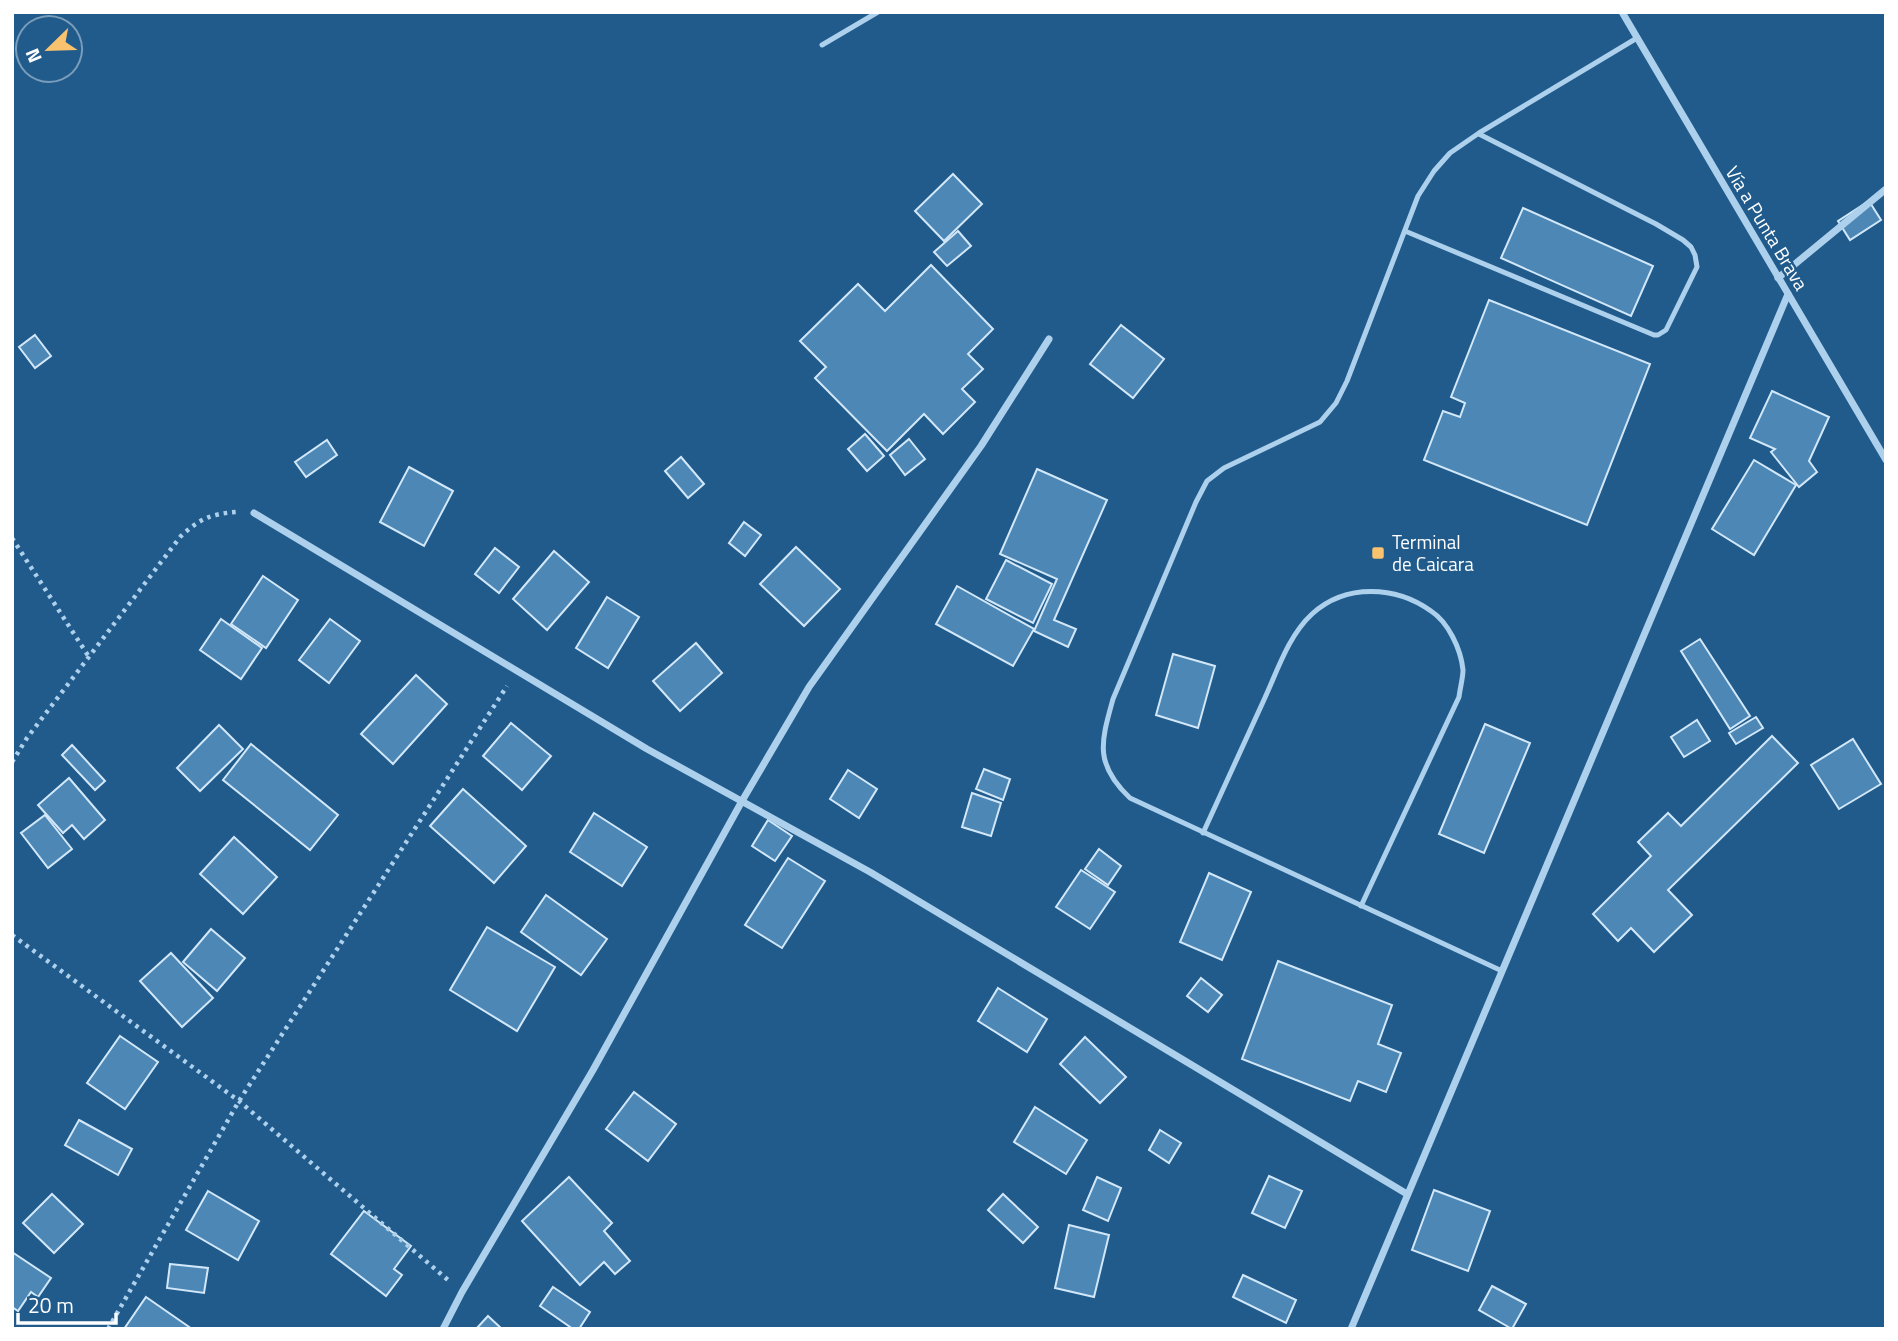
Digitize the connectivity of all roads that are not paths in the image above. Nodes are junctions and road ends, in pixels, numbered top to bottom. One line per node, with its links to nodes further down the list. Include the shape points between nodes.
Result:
1 (878, 12): 4 (lane)
2 (1622, 12): 3 (street, Vía a Punta Brava)
3 (1637, 38): 5 (lane); 8 (street, Vía a Punta Brava)
4 (822, 45)
5 (1479, 133): 7 (lane, via 1434,171); 7 (lane, via 1657,224 1691,247 1696,267 1667,330 1654,335)
6 (1886, 189): 8 (street)
7 (1405, 231): 14 (lane, via 1336,403 1320,422 1245,456 1207,481 1113,699 1102,748 1117,786 1130,798)
8 (1778, 278): 9 (street, Vía a Punta Brava)
9 (1788, 294): 11 (street, Vía a Punta Brava); 16 (street)
10 (1049, 339): 13 (street, via 981,446 809,687)
11 (1886, 460)
12 (254, 513): 13 (street, via 647,749)
13 (742, 801): 17 (street, via 870,872); 18 (street)
14 (1203, 833): 15 (lane); 15 (lane, via 1297,632 1314,613 1357,592 1380,591 1417,601 1450,632 1463,671 1459,697)
15 (1361, 906): 16 (lane)
16 (1502, 971): 17 (street)
17 (1408, 1194): 19 (street)
18 (443, 1329)
19 (1351, 1329)

